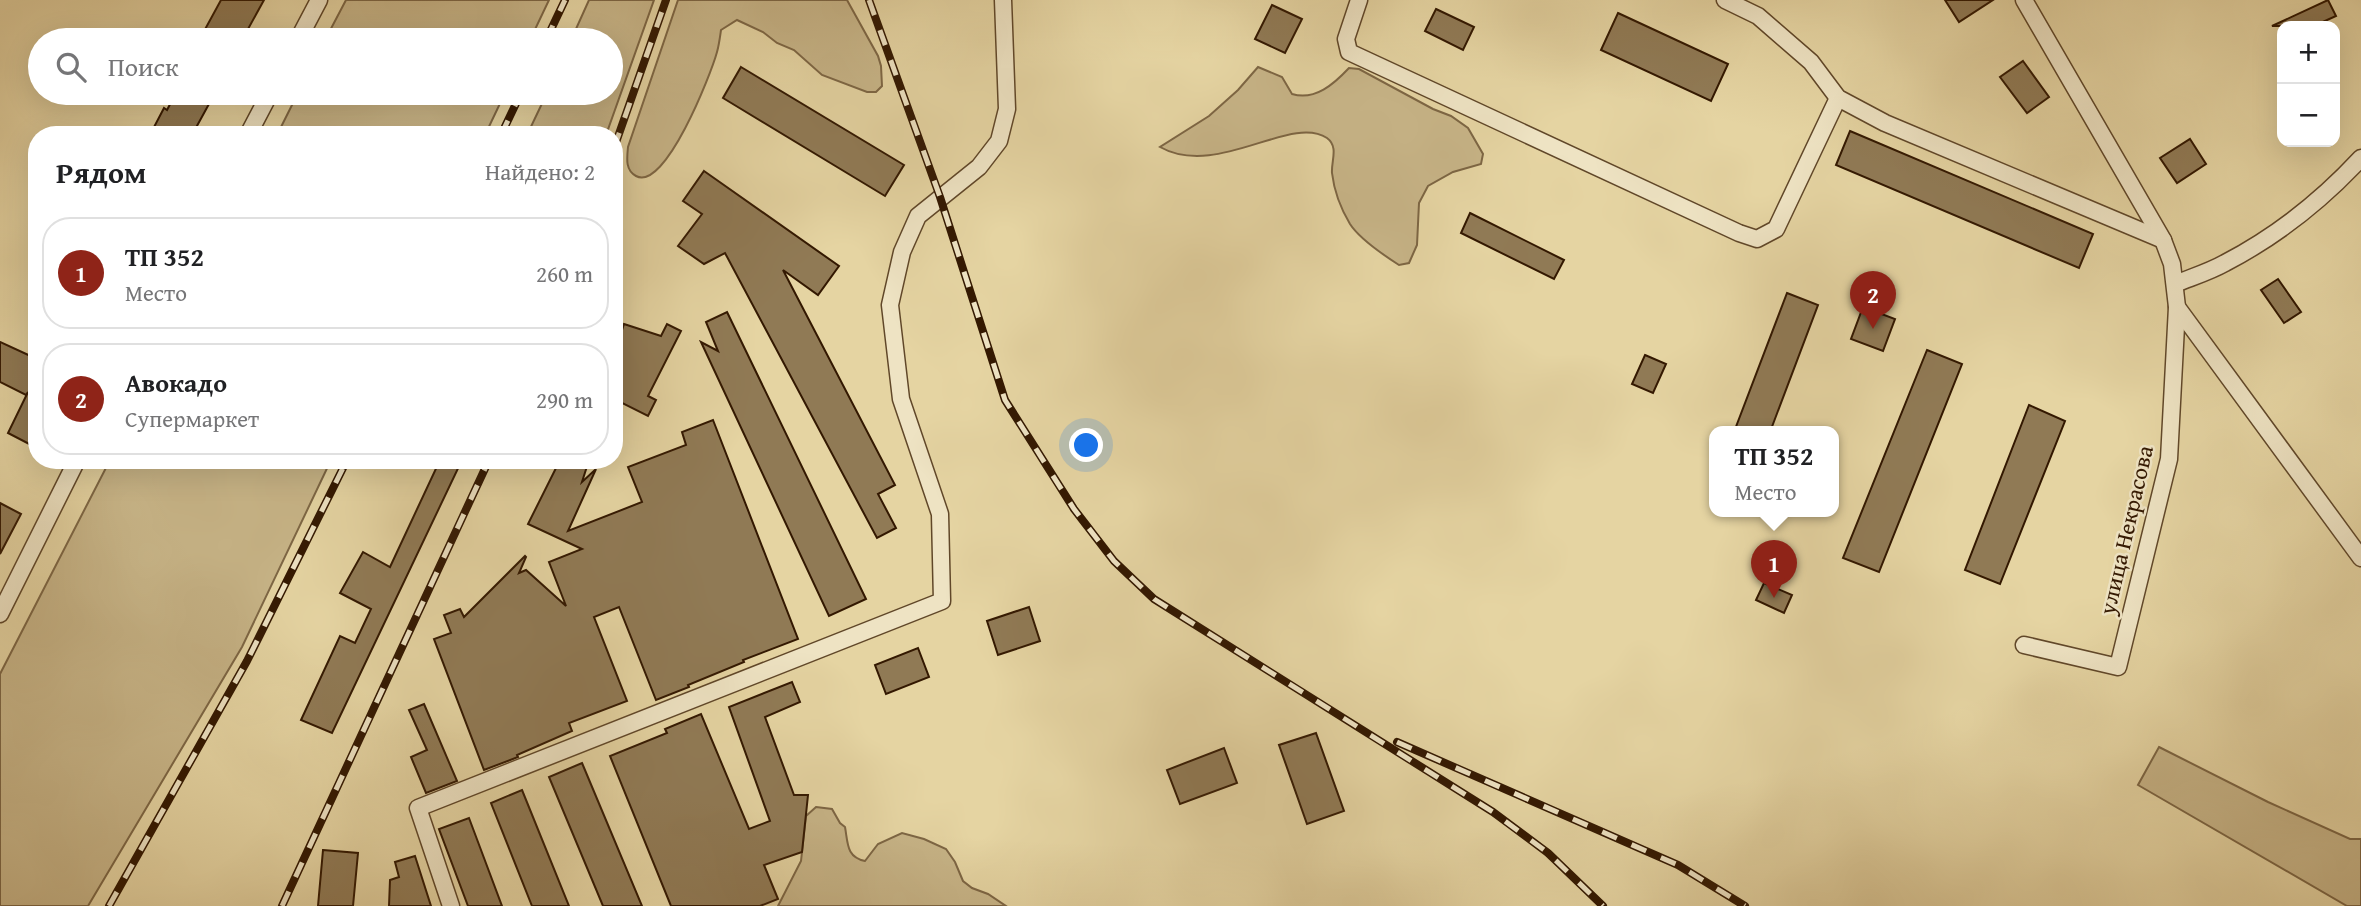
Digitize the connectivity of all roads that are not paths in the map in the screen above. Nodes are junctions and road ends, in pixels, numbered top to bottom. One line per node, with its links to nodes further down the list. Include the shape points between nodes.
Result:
1 (319, 0): 6 (street)
2 (1003, 0): 18 (street, via 1007,109 999,141 979,167 918,216 902,252 890,305 901,399 940,514 942,601 418,808)
3 (1359, 0): 7 (street, via 1346,39 1349,52 1757,239 1776,229)
4 (1724, 0): 7 (street, via 1758,16 1811,62)
5 (2024, 0): 11 (street, улица Некрасова)
6 (304, 28)
7 (1838, 98): 11 (street, via 1885,123)
8 (264, 105): 9 (street)
9 (253, 126)
10 (2361, 158): 12 (street, via 2339,182 2263,239 2225,263)
11 (2164, 240): 12 (street, улица Некрасова)
12 (2175, 284): 13 (street, улица Некрасова)
13 (2177, 307): 15 (street); 17 (street, улица Некрасова, via 2169,459 2118,667)
14 (72, 469): 16 (street)
15 (2361, 558)
16 (0, 614)
17 (2024, 645)
18 (451, 906)

